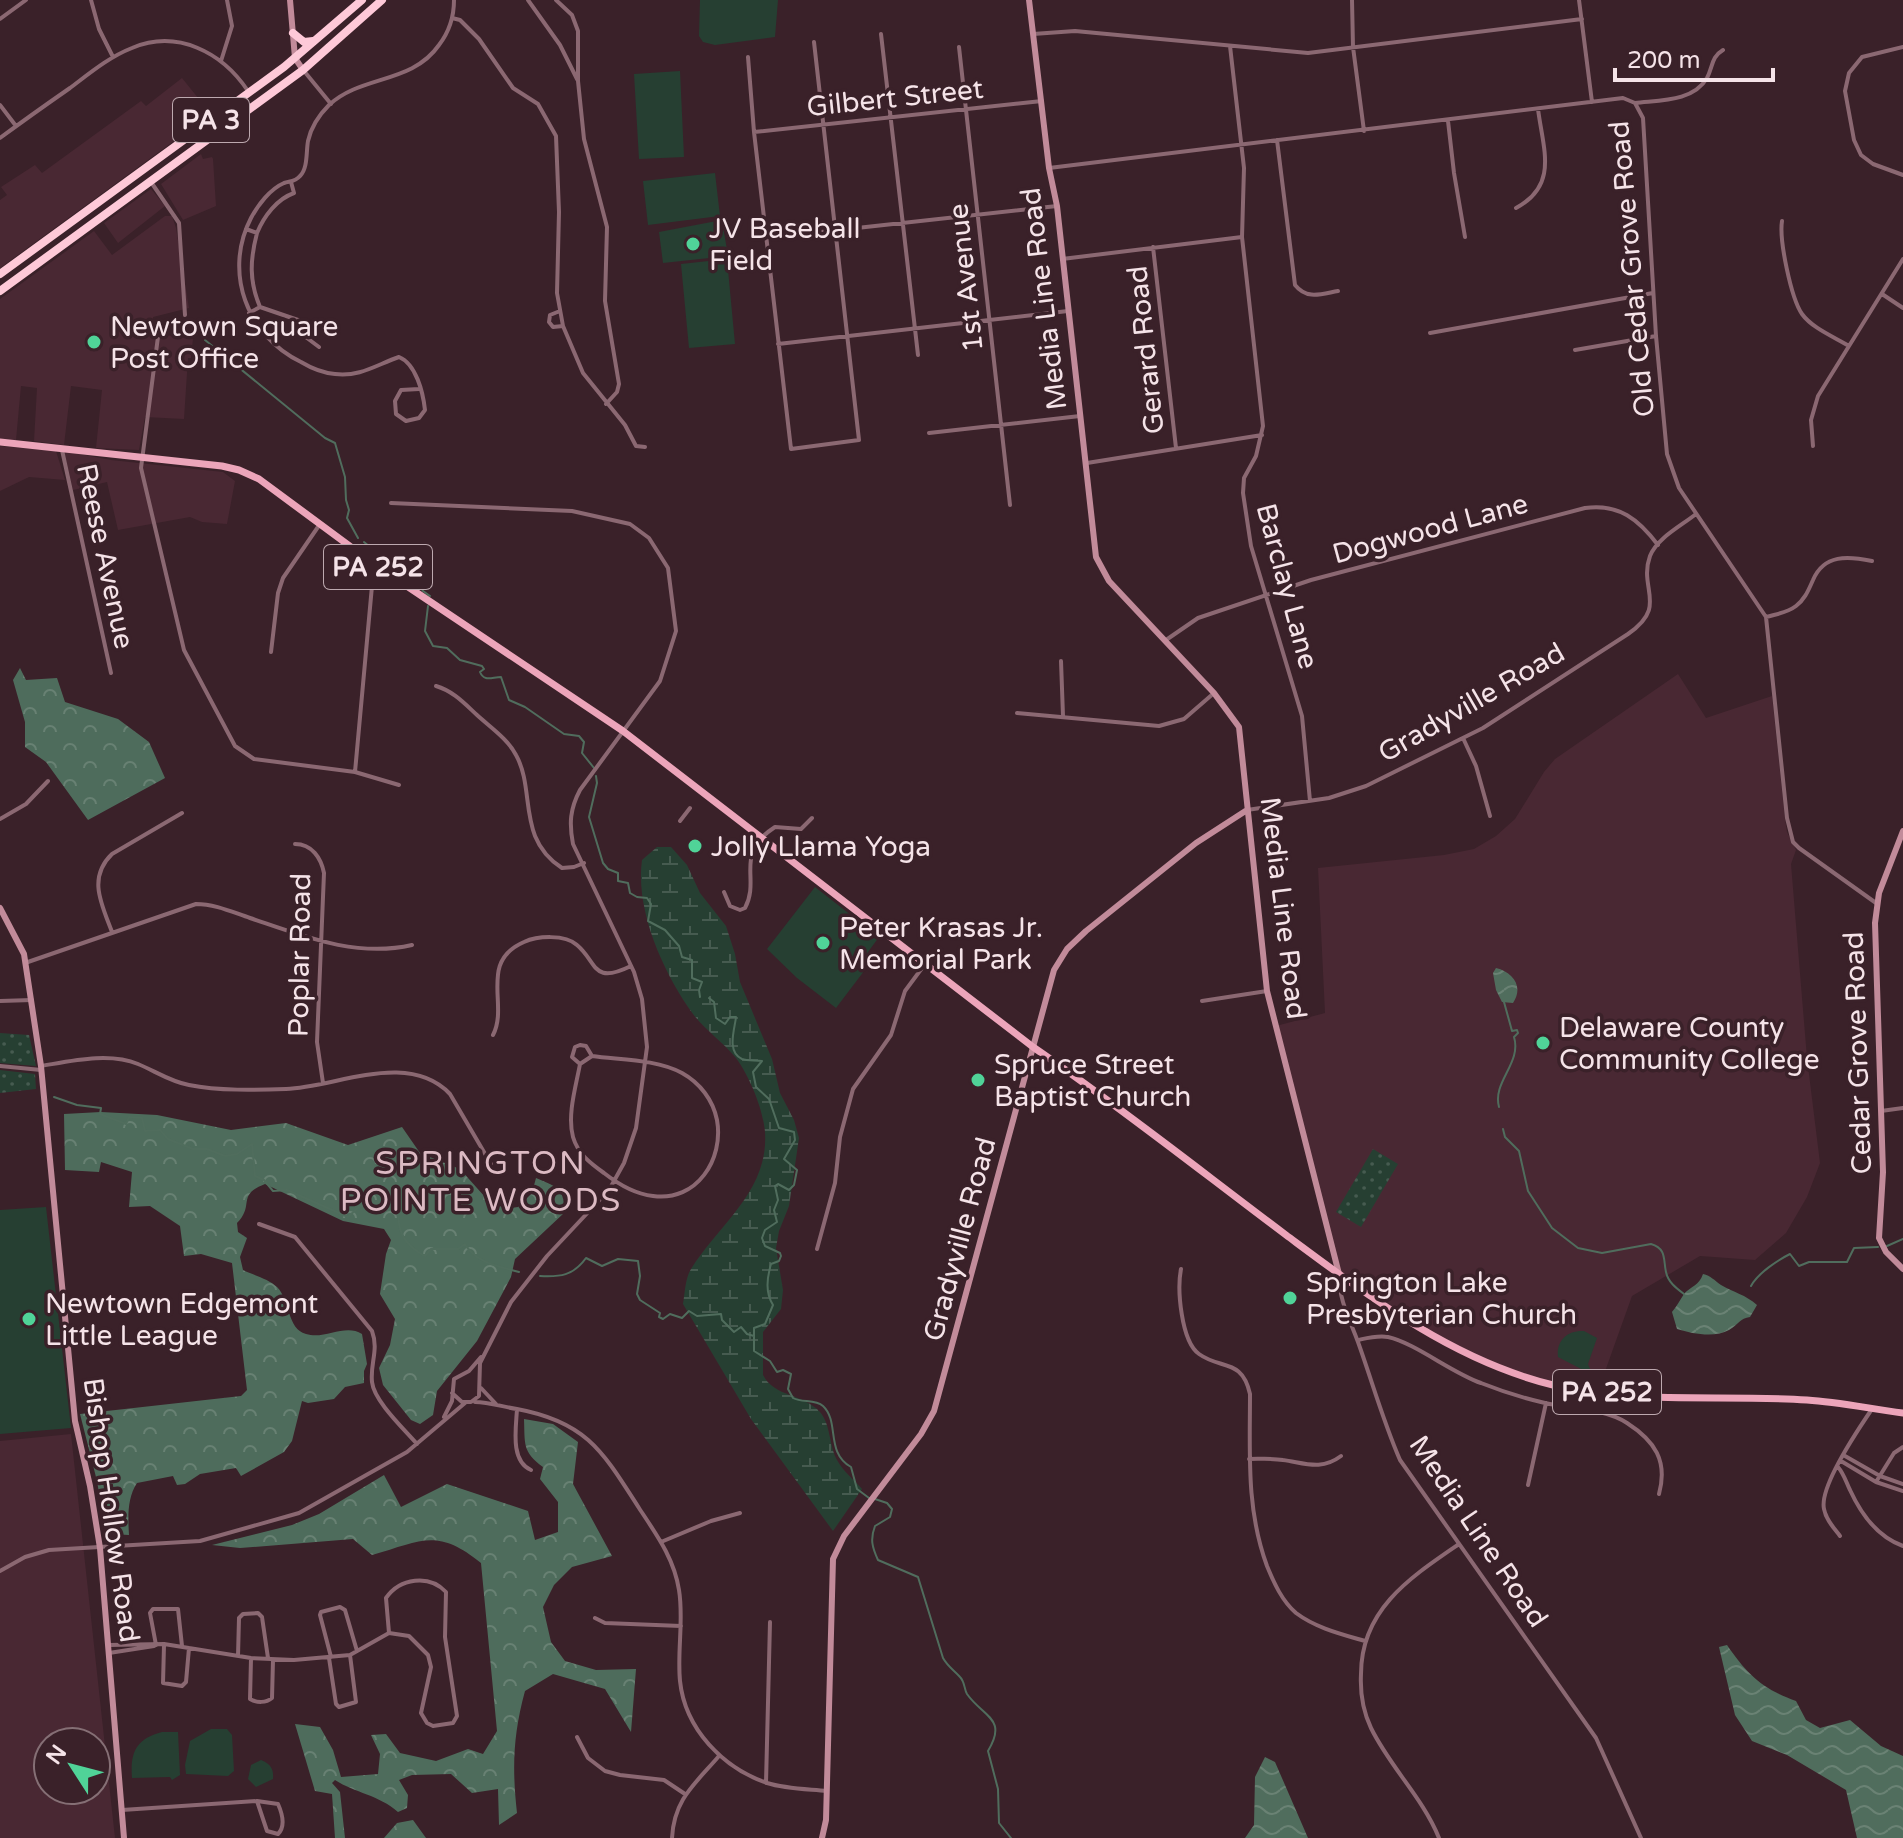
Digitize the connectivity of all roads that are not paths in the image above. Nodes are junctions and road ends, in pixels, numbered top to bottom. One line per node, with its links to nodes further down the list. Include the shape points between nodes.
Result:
1 (26, 0): 14 (street)
2 (91, 0): 26 (street)
3 (227, 0): 29 (street, via 232,26)
4 (290, 0): 16 (street)
5 (362, 0): 19 (highway, PA 3)
6 (382, 0): 30 (highway, PA 3)
7 (454, 0): 13 (street)
8 (528, 0): 31 (street)
9 (556, 0): 31 (street, via 576,25)
10 (1029, 0): 18 (street, Media Line Road)
11 (1352, 0): 23 (street)
12 (1579, 0): 15 (street)
13 (452, 18): 36 (street, via 442,42 420,66); 74 (street, via 479,39 513,88 538,104 556,136)
14 (0, 19)
15 (1582, 19): 23 (street); 34 (street)
16 (293, 33): 19 (highway, via 304,42); 28 (street)
17 (881, 34): 40 (street)
18 (1033, 34): 21 (street, via 1075,31); 33 (street, Media Line Road)
19 (318, 39): 28 (highway, PA 3)
20 (814, 42): 42 (street)
21 (1230, 46): 23 (street, via 1308,53); 48 (street, Barclay Lane)
22 (959, 47): 38 (street, 1st Avenue)
23 (1353, 47): 44 (street)
24 (1903, 47): 50 (street, via 1862,57 1849,73 1845,91 1861,155)
25 (1723, 50): 35 (street, via 1695,91)
26 (113, 57): 29 (street, via 134,46 184,42); 43 (street)
27 (748, 57): 45 (street)
28 (295, 58): 30 (street); 32 (highway, PA 3)
29 (221, 61): 32 (street)
30 (303, 70): 36 (street); 51 (highway, PA 3)
31 (578, 81): 91 (street, via 587,160 607,227 605,301 619,384)
32 (250, 92): 67 (highway, PA 3)
33 (1042, 101): 38 (street, Gilbert Street); 49 (street, Media Line Road)
34 (1592, 102): 35 (street, Old Cedar Grove Road, via 1623,98); 39 (street, Old Cedar Grove Road)
35 (1635, 103): 70 (street, Old Cedar Grove Road, via 1643,118)
36 (331, 104): 52 (street, via 311,132 303,173)
37 (0, 105): 43 (street)
38 (967, 109): 40 (street, Gilbert Street); 55 (street, 1st Avenue)
39 (1538, 109): 41 (street, Old Cedar Grove Road); 54 (street, via 1544,180)
40 (890, 117): 42 (street, Gilbert Street); 57 (street)
41 (1448, 120): 44 (street, Old Cedar Grove Road); 62 (street)
42 (823, 124): 45 (street, Gilbert Street); 59 (street)
43 (16, 126): 46 (street)
44 (1364, 131): 47 (street, Old Cedar Grove Road)
45 (754, 132): 63 (street)
46 (0, 138)
47 (1277, 140): 48 (street, Old Cedar Grove Road); 69 (street, via 1295,285 1310,296)
48 (1241, 145): 49 (street, Old Cedar Grove Road); 61 (street, Barclay Lane)
49 (1049, 168): 53 (street, Media Line Road)
50 (1903, 175)
51 (151, 182): 68 (highway, PA 3); 77 (street, via 179,223)
52 (291, 182): 58 (street, via 272,191); 60 (street, via 294,193 270,212)
53 (1057, 206): 55 (street); 65 (street, Media Line Road)
54 (1516, 208)
55 (979, 214): 57 (street); 78 (street, 1st Avenue)
56 (1782, 221): 86 (street, via 1780,235 1802,314)
57 (902, 223): 59 (street); 81 (street)
58 (246, 229): 60 (street); 76 (street, via 240,279)
59 (835, 231): 63 (street); 84 (street)
60 (257, 233): 72 (street, via 251,267)
61 (1242, 237): 64 (street); 95 (street, Barclay Lane)
62 (1465, 237)
63 (766, 238): 85 (street)
64 (1153, 247): 65 (street); 100 (street, Gerard Road)
65 (1062, 259): 75 (street, Media Line Road)
66 (1903, 259): 71 (street)
67 (0, 274)
68 (0, 291)
69 (1338, 291)
70 (1653, 293): 82 (street); 83 (street, Old Cedar Grove Road)
71 (1882, 294): 73 (street); 86 (street)
72 (260, 307): 76 (street); 87 (street, via 298,320)
73 (1903, 308)
74 (560, 311): 79 (street); 79 (street, via 550,315 549,322)
75 (1068, 311): 78 (street); 92 (street, Media Line Road)
76 (249, 313): 90 (street, via 276,346 314,369 349,375 402,358 411,364)
77 (185, 315)
78 (989, 319): 81 (street); 93 (street, 1st Avenue)
79 (563, 326): 91 (street, via 583,373)
80 (159, 329): 101 (street)
81 (915, 329): 84 (street); 89 (street)
82 (1430, 333)
83 (1656, 336): 88 (street); 105 (street, Old Cedar Grove Road, via 1670,466)
84 (847, 337): 85 (street); 85 (street, via 859,440 791,449)
85 (778, 344)
86 (1849, 346): 97 (street, via 1813,408)
87 (319, 347)
88 (1575, 350)
89 (918, 355)
90 (419, 389): 90 (street, via 398,394 394,408 401,419 413,421 423,415)
91 (606, 404): 98 (street, via 636,446)
92 (1080, 416): 93 (street); 102 (street, Media Line Road)
93 (1001, 426): 94 (street); 104 (street, 1st Avenue)
94 (929, 433)
95 (1262, 435): 100 (street); 110 (street, Barclay Lane, via 1242,486 1251,546)
96 (0, 442): 99 (main road, PA 252)
97 (1813, 446)
98 (645, 447)
99 (62, 448): 101 (main road, PA 252); 115 (street, Reese Avenue)
100 (1176, 448): 102 (street)
101 (143, 457): 106 (main road, PA 252, via 239,470); 122 (street, via 141,468 184,650 235,746 254,759)
102 (1085, 463): 112 (street, Media Line Road, via 1098,565)
103 (391, 503): 120 (street, via 572,511 630,524 649,538 668,568 676,631 660,681)
104 (1010, 505)
105 (1696, 514): 107 (street); 111 (street, Old Cedar Grove Road)
106 (320, 524): 109 (main road, PA 252); 113 (street, via 283,578)
107 (1658, 545): 110 (street, Dogwood Lane, via 1634,518 1594,507 1358,566); 121 (street, Gradyville Road, via 1648,565 1650,608 1636,628)
108 (1872, 561): 111 (street, via 1850,557 1827,563 1797,605)
109 (374, 564): 120 (main road, PA 252); 122 (street)
110 (1266, 595): 112 (street, Dogwood Lane, via 1198,618); 125 (street, Barclay Lane, via 1302,716)
111 (1766, 617): 138 (street, Old Cedar Grove Road, via 1793,842)
112 (1164, 642): 117 (street, Media Line Road)
113 (271, 652)
114 (1061, 661): 119 (street)
115 (111, 673)
116 (436, 686): 136 (street, via 449,689 516,754 531,827 551,858 562,868)
117 (1214, 693): 119 (street, via 1184,719 1159,726); 127 (street, Media Line Road, via 1239,727)
118 (1017, 713): 119 (street)
119 (1063, 716)
120 (623, 731): 134 (main road, PA 252); 136 (street, via 572,806 569,826)
121 (1463, 738): 125 (street, Gradyville Road, via 1366,786); 129 (street)
122 (355, 772): 124 (street)
123 (48, 781): 131 (street, via 26,804)
124 (399, 785)
125 (1310, 801): 127 (street, Gradyville Road)
126 (690, 808): 132 (street)
127 (1247, 810): 146 (street, Media Line Road); 151 (street, Gradyville Road, via 1196,843 1067,949 1054,970)
128 (182, 813): 140 (street, via 105,861 97,887)
129 (1490, 816)
130 (812, 818): 134 (street, via 801,829 775,827)
131 (0, 819)
132 (680, 821)
133 (1903, 831): 138 (street, Cedar Grove Road)
134 (760, 839): 137 (street, via 749,859 745,908 730,906); 144 (main road, PA 252)
135 (295, 844): 141 (street, Poplar Road, via 303,844 322,862)
136 (584, 863): 145 (street)
137 (724, 892)
138 (1876, 903): 159 (street, Cedar Grove Road)
139 (0, 908): 143 (street, Bishop Hollow Road)
140 (112, 932): 141 (street, via 207,904); 143 (street)
141 (323, 943): 142 (street, via 382,951); 157 (street, Poplar Road, via 317,1042)
142 (412, 945)
143 (25, 963): 147 (street, Bishop Hollow Road)
144 (925, 964): 151 (main road, PA 252); 163 (street, via 907,986 888,1041 853,1089)
145 (631, 966): 150 (street, via 605,973 590,964 579,946 564,939 521,943 501,963 496,977 498,1026); 154 (street, via 645,1015)
146 (1267, 991): 149 (street); 166 (street, Media Line Road)
147 (32, 1000): 148 (street); 156 (street, Bishop Hollow Road)
148 (0, 1001)
149 (1202, 1001)
150 (493, 1035)
151 (1033, 1047): 166 (main road, PA 252); 218 (street, Gradyville Road, via 934,1411 833,1559)
152 (592, 1056): 153 (street); 153 (street, via 586,1046 575,1047 572,1057); 154 (street)
153 (580, 1064): 161 (street, via 572,1134 588,1161)
154 (646, 1064): 161 (street, via 633,1137); 161 (street, via 681,1072 706,1094 718,1128 714,1163 704,1177 672,1195 655,1196)
155 (0, 1066): 156 (street)
156 (41, 1068): 157 (street, via 113,1059 199,1087 280,1089); 197 (street, Bishop Hollow Road, via 75,1421)
157 (323, 1083): 160 (street, via 392,1073 432,1080 457,1102)
158 (1903, 1108): 159 (street)
159 (1881, 1111): 165 (street, Cedar Grove Road, via 1879,1238)
160 (491, 1164)
161 (615, 1182): 168 (street, via 531,1273)
162 (259, 1224): 179 (street, via 295,1237 372,1331 375,1395)
163 (817, 1249)
164 (1181, 1269): 183 (street, via 1190,1344 1202,1356 1235,1368 1248,1383)
165 (1903, 1269)
166 (1339, 1274): 167 (street, Media Line Road, via 1339,1293); 176 (main road, PA 252, via 1450,1344 1515,1374 1555,1385 1659,1397 1809,1400)
167 (1358, 1340): 173 (street, via 1387,1337 1476,1382); 195 (street, Media Line Road, via 1381,1418 1400,1460)
168 (484, 1353): 169 (street); 170 (street)
169 (464, 1374): 170 (street, via 473,1375); 171 (street, via 454,1379)
170 (480, 1385): 172 (street, via 479,1396); 174 (street)
171 (452, 1393): 172 (street); 178 (street)
172 (468, 1402): 174 (street); 178 (street)
173 (1546, 1403): 189 (street); 191 (street, via 1628,1423 1660,1458 1664,1471)
174 (498, 1406): 175 (street)
175 (517, 1409): 185 (street, via 517,1452); 194 (street, via 565,1424 598,1447)
176 (1872, 1409): 177 (main road, PA 252); 182 (street)
177 (1903, 1413)
178 (441, 1422): 179 (street)
179 (417, 1444): 197 (street, via 299,1513 200,1541)
180 (1903, 1447): 186 (street)
181 (1341, 1456): 183 (street, via 1319,1466)
182 (1843, 1458): 184 (street); 186 (street); 187 (street)
183 (1249, 1459): 203 (street, via 1258,1540 1283,1598 1320,1627)
184 (1838, 1467): 193 (street, via 1823,1508); 196 (street, via 1873,1526)
185 (531, 1470)
186 (1880, 1476): 187 (street); 188 (street)
187 (1876, 1482): 190 (street)
188 (1903, 1484)
189 (1528, 1485)
190 (1903, 1491)
191 (1659, 1494)
192 (740, 1513): 194 (street)
193 (1840, 1536)
194 (661, 1542): 201 (street, via 679,1585)
195 (1459, 1544): 203 (street, via 1387,1600); 226 (street, Media Line Road, via 1596,1738)
196 (1903, 1546)
197 (100, 1548): 198 (street, via 49,1550); 208 (street, Bishop Hollow Road)
198 (0, 1571)
199 (595, 1618): 201 (street, via 605,1623)
200 (770, 1622): 217 (street)
201 (681, 1626): 216 (street, via 685,1703 697,1730)
202 (389, 1633): 202 (street, via 386,1598 393,1588 418,1580 440,1585 446,1592 445,1637 457,1716 453,1723 427,1723 421,1713 430,1682 428,1655 409,1636); 209 (street)
203 (1365, 1641): 225 (street, via 1361,1687 1368,1719)
204 (164, 1644): 205 (street); 206 (street); 207 (street, via 163,1683 186,1682)
205 (156, 1645): 206 (street, via 150,1613 172,1607 178,1609); 208 (street)
206 (182, 1646): 207 (street)
207 (189, 1648): 211 (street)
208 (109, 1649): 221 (street, Bishop Hollow Road)
209 (357, 1651): 210 (street); 212 (street, via 340,1607 320,1615)
210 (350, 1655): 212 (street); 212 (street, via 356,1702 339,1707)
211 (238, 1656): 213 (street); 214 (street, via 239,1618 258,1613)
212 (330, 1657): 214 (street)
213 (251, 1658): 214 (street); 214 (street, via 249,1691 254,1701 272,1698)
214 (271, 1660)
215 (577, 1737): 219 (street, via 588,1758 605,1771 664,1780)
216 (719, 1756): 217 (street); 219 (street)
217 (766, 1783): 218 (street)
218 (827, 1791): 224 (street, Gradyville Road)
219 (685, 1794): 223 (street, via 674,1814)
220 (257, 1801): 220 (street, via 267,1831 278,1834 283,1825 278,1804); 221 (street)
221 (122, 1810): 222 (street, Bishop Hollow Road)
222 (124, 1838)
223 (672, 1838)
224 (822, 1838)
225 (1439, 1838)
226 (1641, 1838)

